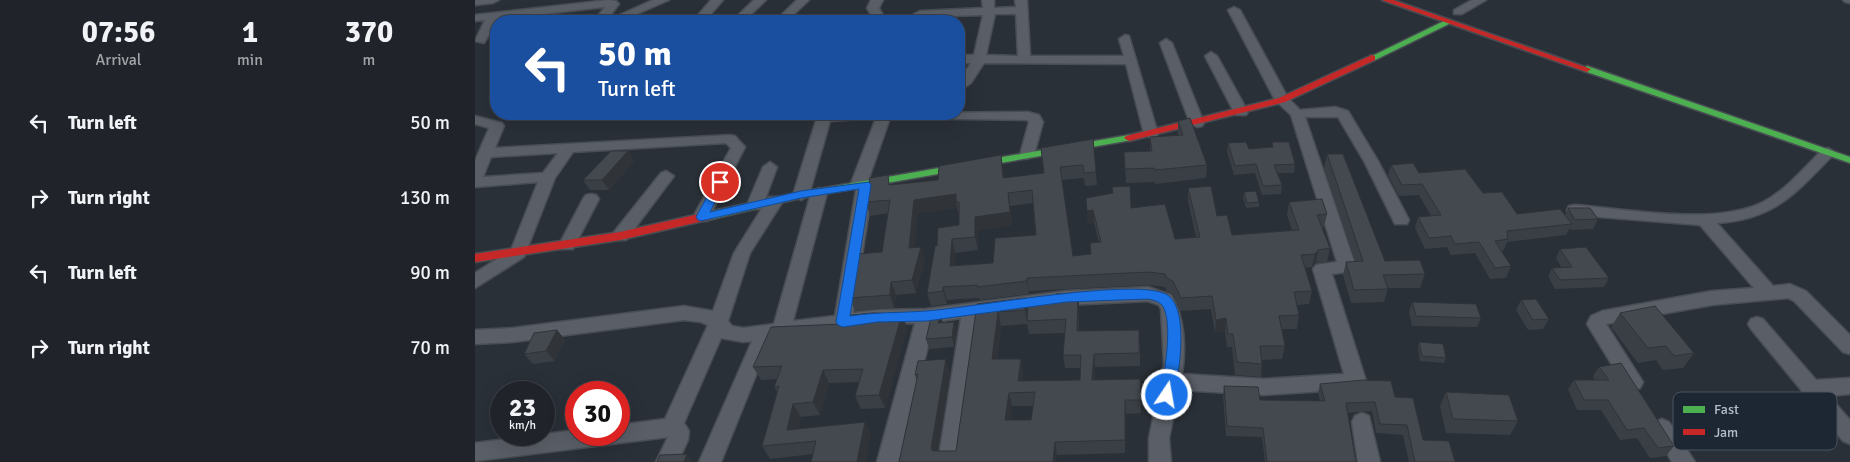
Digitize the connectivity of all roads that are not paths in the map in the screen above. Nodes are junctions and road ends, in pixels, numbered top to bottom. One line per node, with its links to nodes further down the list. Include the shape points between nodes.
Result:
1 (493, 0): 11 (street)
2 (663, 0): 20 (street)
3 (717, 0): 21 (street)
4 (759, 0): 22 (street)
5 (803, 0): 23 (street)
6 (877, 0): 24 (street, via 873,8)
7 (922, 0): 25 (street)
8 (1386, 0): 31 (street)
9 (1422, 0): 16 (street)
10 (1480, 0): 16 (street)
11 (475, 2)
12 (1022, 5): 13 (street); 38 (street)
13 (989, 6): 26 (street); 37 (street)
14 (548, 7): 17 (street); 18 (street); 19 (street, via 612,3)
15 (1234, 10): 41 (street)
16 (1458, 12): 29 (street)
17 (494, 15)
18 (538, 15)
19 (605, 15)
20 (627, 15)
21 (704, 15)
22 (743, 15)
23 (787, 15)
24 (877, 15)
25 (920, 15)
26 (936, 15)
27 (490, 16): 28 (street)
28 (475, 18)
29 (1477, 18)
30 (490, 22): 33 (street)
31 (1449, 22): 41 (street); 52 (street)
32 (1125, 39): 39 (street)
33 (478, 41)
34 (1166, 43): 48 (street)
35 (1211, 56): 42 (street)
36 (965, 60): 37 (street)
37 (979, 60): 38 (street); 40 (street)
38 (1024, 60): 39 (street)
39 (1131, 60): 49 (street)
40 (965, 81)
41 (1282, 100): 42 (street); 43 (street)
42 (1241, 112): 48 (street)
43 (1297, 114): 68 (street, via 1335,111 1343,114); 85 (street, via 1347,267 1322,269 1356,381 1264,387)
44 (965, 115): 54 (street, via 1034,118 1036,122)
45 (475, 120): 53 (street, via 497,126)
46 (823, 120): 62 (street)
47 (883, 120): 60 (street)
48 (1197, 124): 49 (street)
49 (1151, 134): 54 (street)
50 (741, 143): 67 (street)
51 (569, 148): 53 (street); 58 (street); 67 (street, via 730,139 738,147)
52 (1828, 152): 55 (street); 69 (street, via 1770,205 1740,215)
53 (486, 153): 59 (street)
54 (1027, 156): 60 (street)
55 (1850, 160)
56 (770, 166): 65 (street)
57 (666, 176): 70 (street)
58 (548, 177): 59 (street); 72 (street)
59 (475, 181)
60 (862, 186): 61 (street); 79 (street)
61 (819, 193): 62 (street); 81 (street)
62 (801, 195): 64 (street)
63 (591, 199): 71 (street)
64 (775, 201): 65 (street); 78 (street, via 742,253)
65 (755, 205): 67 (street)
66 (1575, 210): 69 (street)
67 (701, 217): 70 (street)
68 (1401, 220)
69 (1705, 220): 75 (street)
70 (621, 236): 71 (street)
71 (567, 245): 72 (street)
72 (518, 253): 73 (street); 74 (street)
73 (475, 258)
74 (475, 282)
75 (1769, 293): 84 (street, via 1796,293); 95 (street, via 1712,298 1597,320 1596,324)
76 (971, 310): 77 (street); 85 (street, via 1066,298 1157,296 1170,308 1173,326 1174,364); 101 (street)
77 (926, 316): 79 (street, via 877,317); 100 (street)
78 (719, 321): 82 (street, via 727,333); 83 (street, via 701,313 665,314 540,332); 91 (street)
79 (843, 322): 81 (street)
80 (1757, 324): 87 (street)
81 (782, 329): 82 (street)
82 (753, 334): 99 (street, via 762,339)
83 (475, 336)
84 (1850, 347)
85 (1170, 381): 102 (street, via 1159,438)
86 (1850, 386): 87 (street)
87 (1811, 389): 88 (street)
88 (1814, 392)
89 (1837, 420): 93 (street)
90 (1362, 422): 103 (street)
91 (672, 427): 92 (street); 98 (street, via 679,431 678,440)
92 (630, 433)
93 (1850, 435)
94 (565, 440): 97 (street)
95 (1673, 445)
96 (1676, 450): 104 (street)
97 (475, 452)
98 (667, 462)
99 (710, 462)
100 (889, 462)
101 (949, 462)
102 (1160, 462)
103 (1369, 462)
104 (1684, 462)

